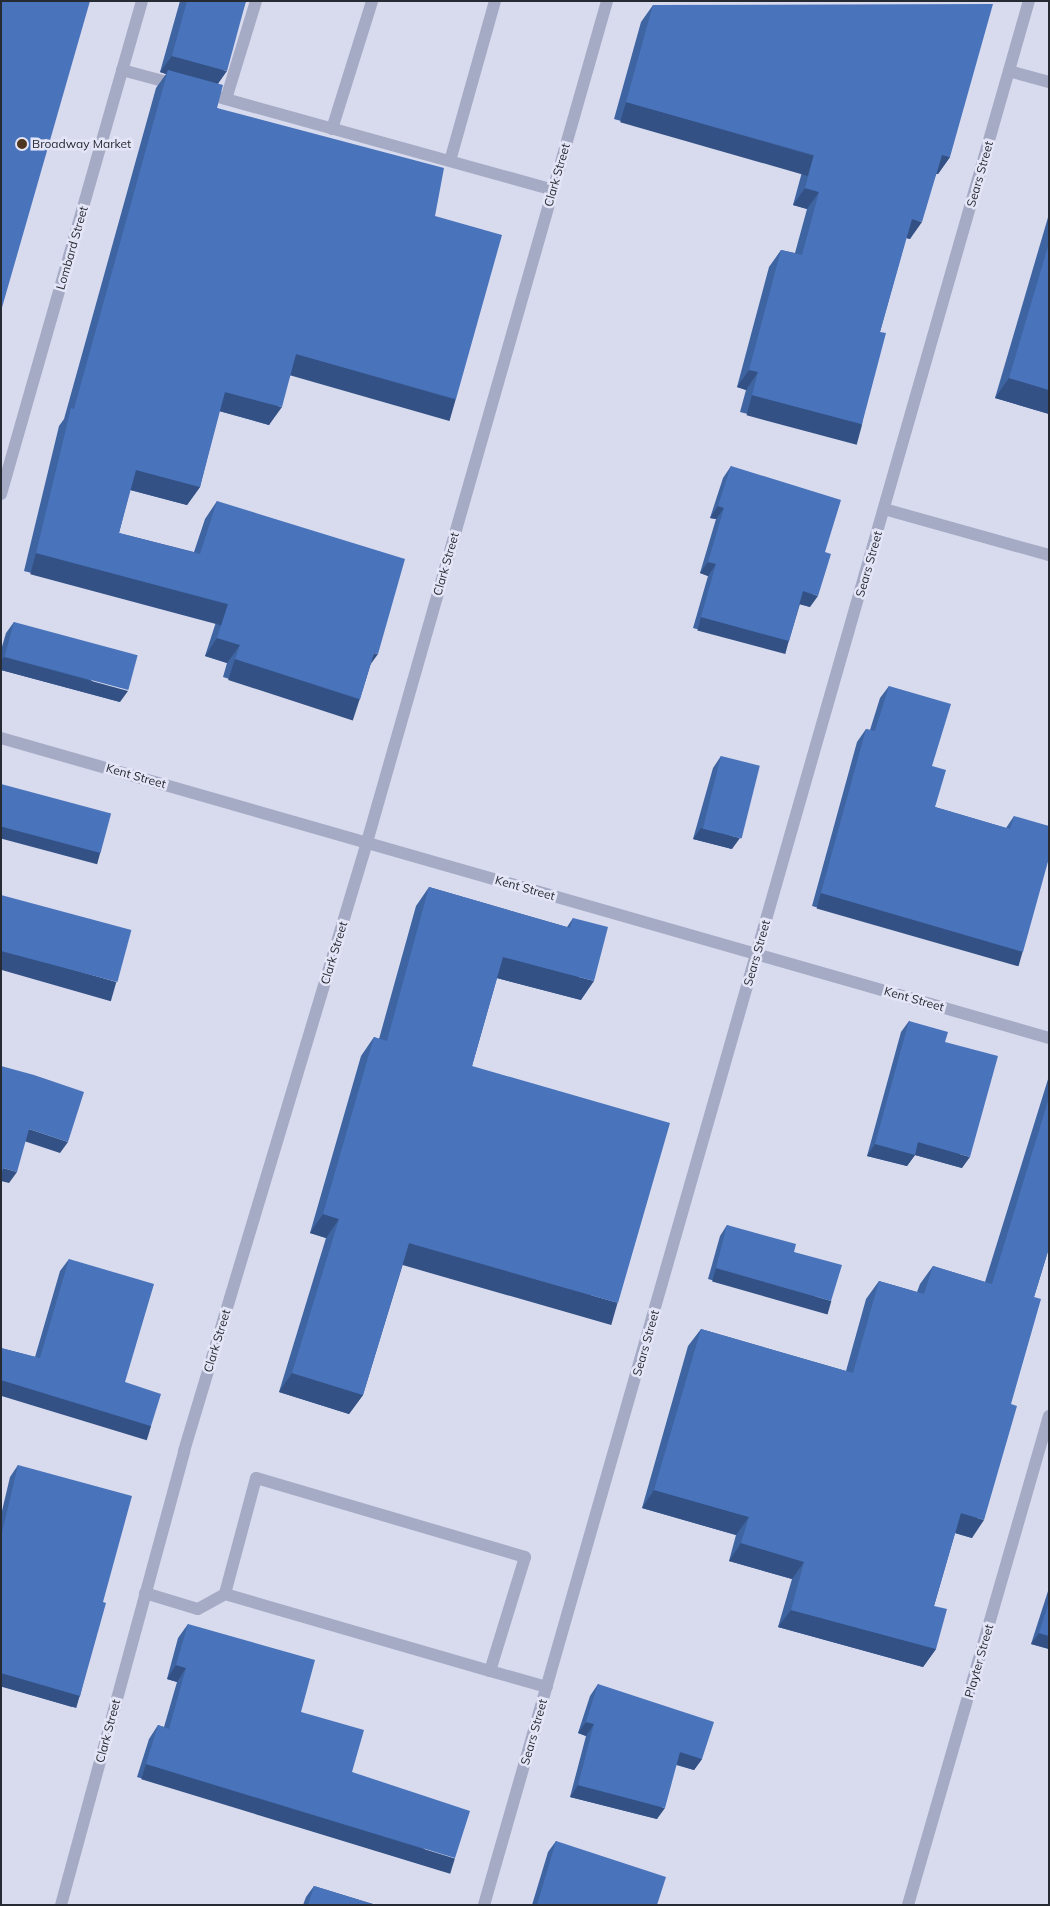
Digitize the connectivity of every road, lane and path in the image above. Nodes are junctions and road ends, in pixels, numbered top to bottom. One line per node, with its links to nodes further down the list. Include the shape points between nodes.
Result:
1 (142, 1): 7 (street, Lombard Street)
2 (256, 1): 10 (street)
3 (372, 1): 11 (street)
4 (495, 1): 12 (street)
5 (607, 1): 13 (street, Clark Street)
6 (1029, 1): 8 (street, Sears Street)
7 (122, 70): 10 (street); 14 (street, Lombard Street)
8 (1010, 71): 9 (street); 15 (street, Sears Street)
9 (1049, 82)
10 (226, 99): 11 (street)
11 (332, 129): 12 (street)
12 (450, 161): 13 (street)
13 (553, 190): 18 (street, Clark Street)
14 (1, 494)
15 (884, 509): 16 (street); 19 (street, Sears Street)
16 (1049, 555)
17 (1, 738): 18 (street, Kent Street)
18 (367, 842): 19 (street, Kent Street); 22 (street, Clark Street, via 184,1451)
19 (757, 954): 20 (street, Kent Street); 25 (street, Sears Street)
20 (1049, 1038)
21 (1049, 1416): 28 (street, Playter Street)
22 (145, 1594): 23 (street, via 198,1609); 26 (street, Clark Street)
23 (225, 1594): 24 (street); 24 (street, via 256,1478 525,1557)
24 (490, 1671): 25 (street)
25 (547, 1687): 27 (street, Sears Street)
26 (60, 1905)
27 (484, 1905)
28 (908, 1905)

